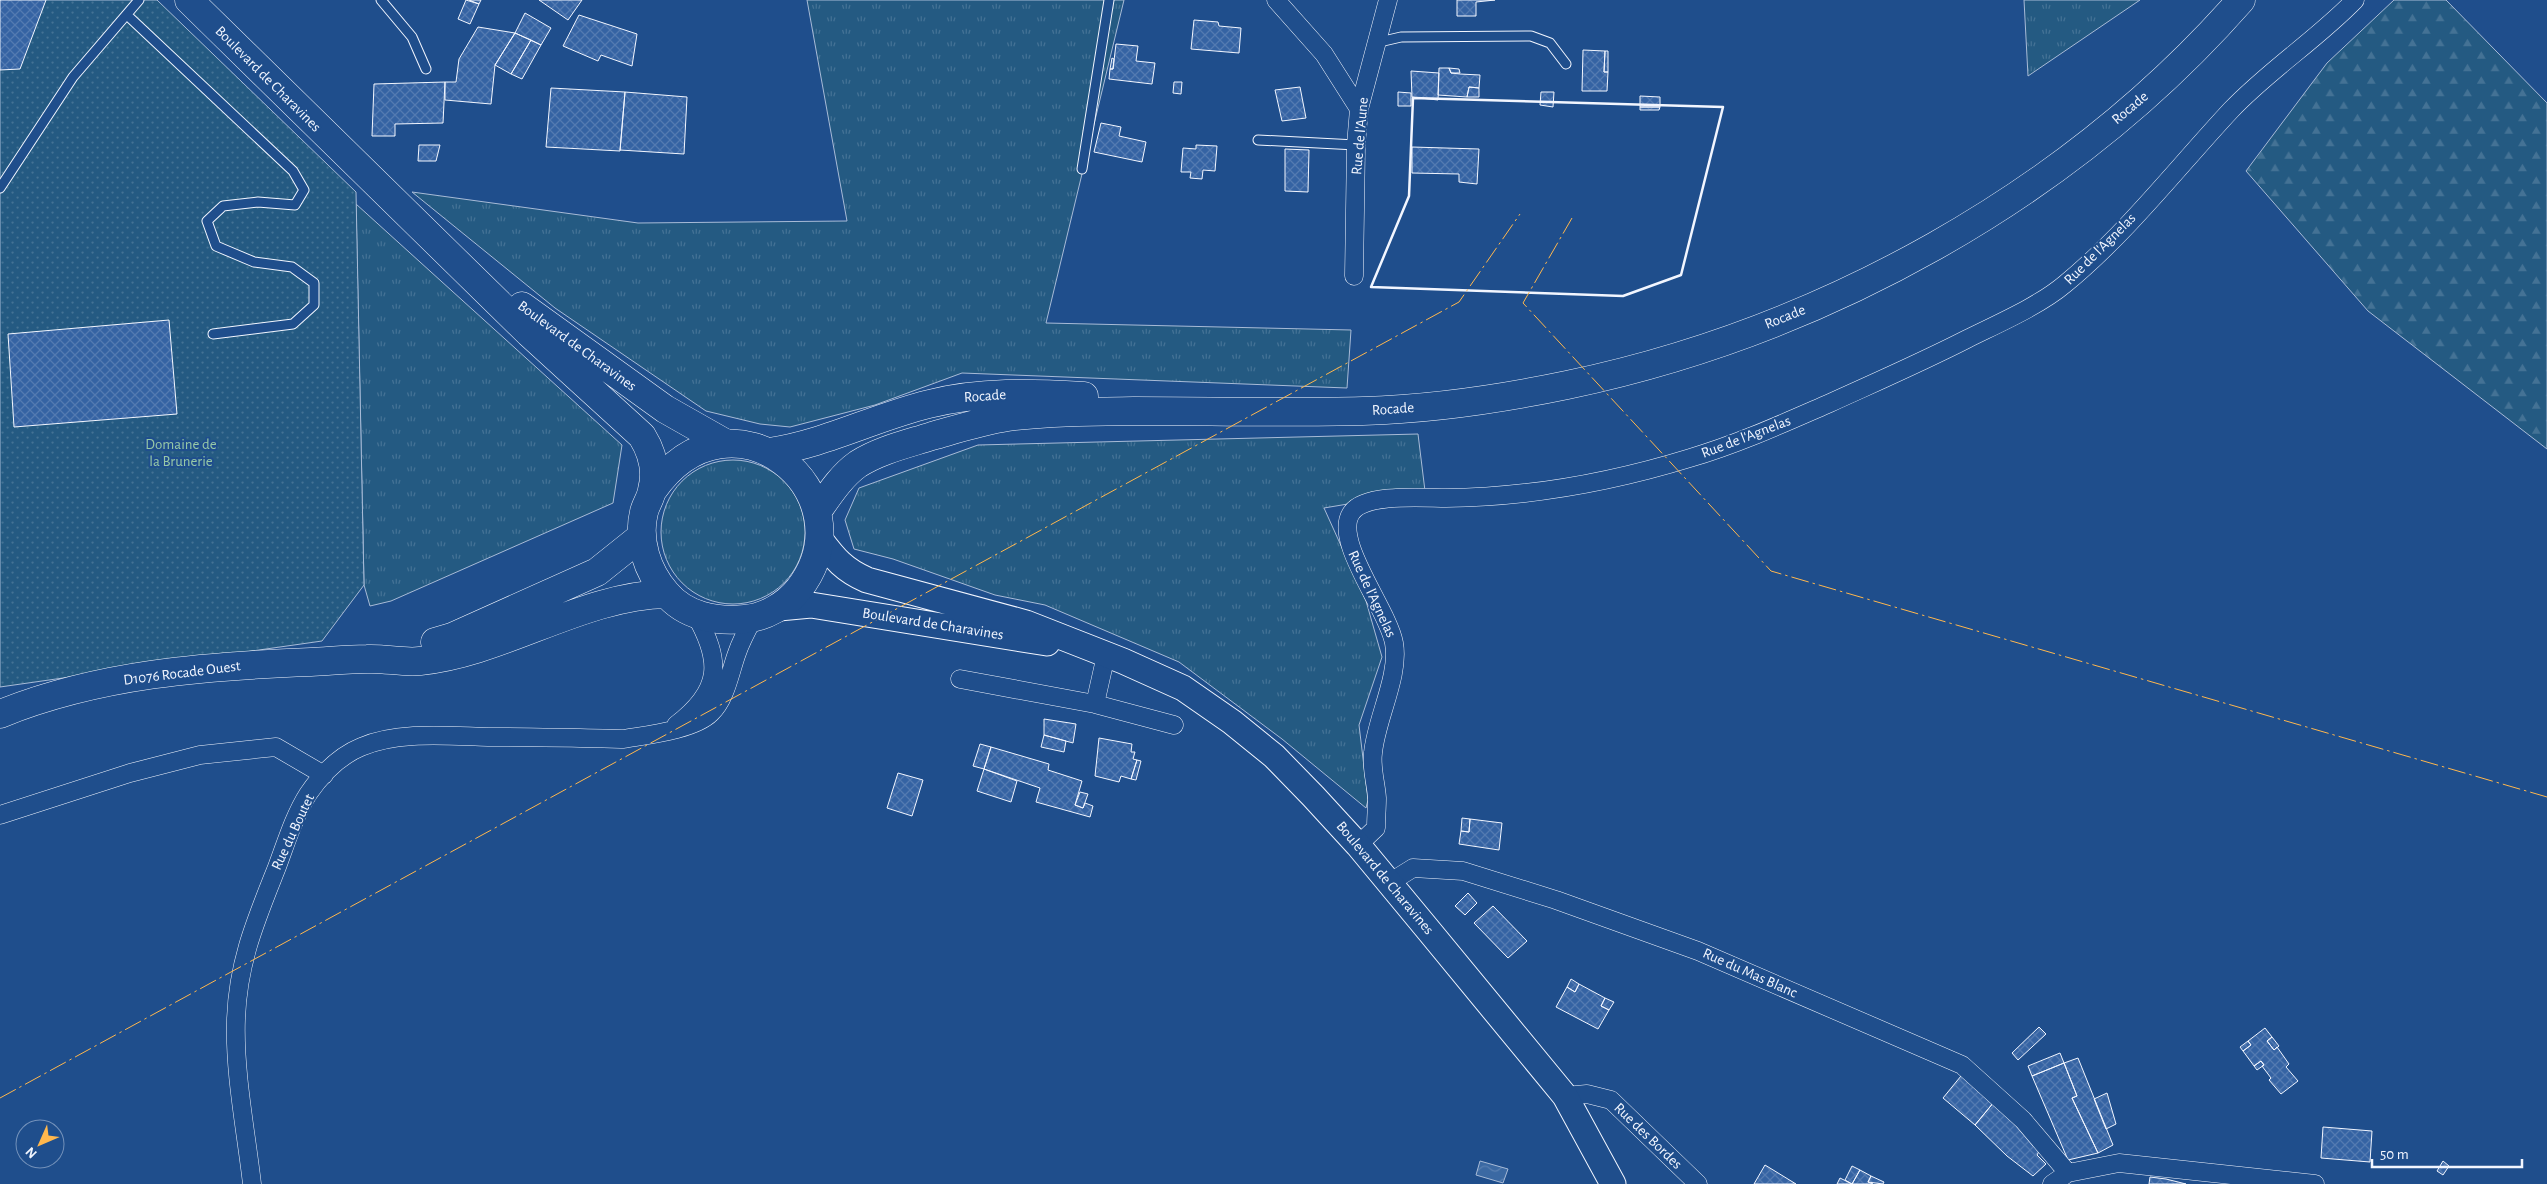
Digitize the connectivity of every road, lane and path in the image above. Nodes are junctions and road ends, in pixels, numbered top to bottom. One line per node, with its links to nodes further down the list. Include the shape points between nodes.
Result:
1 (139, 0): 9 (lane)
2 (189, 0): 18 (main road, Boulevard de Charavines)
3 (381, 0): 12 (lane, via 412,37)
4 (1108, 0): 16 (lane)
5 (1276, 0): 13 (street, via 1324,54)
6 (1388, 0): 10 (street, Rue de l'Aune)
7 (2242, 0): 21 (main road, Rocade, via 2178,66 2064,162 1902,264 1767,325 1630,370 1506,396 1438,406 1368,411)
8 (2355, 0): 41 (street, Rue de l'Agnelas, via 2233,108 2108,243 2063,286 2006,320 1762,433 1693,458 1633,474 1493,497 1364,502 1352,512 1345,528 1349,548 1374,593 1394,643 1393,673 1378,722 1372,756 1377,797 1376,828)
9 (127, 15): 17 (lane, via 73,77); 20 (lane, via 293,170 304,190 295,206 258,202 223,206 207,221 216,246 254,262 292,267 314,283 314,306 294,324)
10 (1375, 43): 11 (lane, via 1401,37 1531,36 1550,43); 13 (street, Rue de l'Aune)
11 (1566, 64)
12 (426, 69)
13 (1359, 110): 15 (street, Rue de l'Aune)
14 (1258, 140): 15 (lane)
15 (1356, 145): 19 (street, Rue de l'Aune)
16 (1082, 169)
17 (0, 188)
18 (434, 241): 22 (main road, Boulevard de Charavines, via 665,408); 24 (main road, Boulevard de Charavines, via 642,436 650,449 653,464)
19 (1354, 276)
20 (212, 334)
21 (1237, 411): 23 (main road, Rocade, via 1100,396 991,394 927,404 806,445); 25 (main road, Rocade, via 1058,412 1004,417 899,446 856,466)
22 (725, 444): 23 (main road, Boulevard de Charavines, via 748,445); 24 (main road, Boulevard de Charavines, via 703,448 683,457 665,472)
23 (769, 452): 25 (main road, Boulevard de Charavines, via 791,467 808,488)
24 (652, 490): 26 (main road, Boulevard de Charavines, via 644,512)
25 (817, 512): 27 (main road, Boulevard de Charavines)
26 (642, 536): 28 (main road, Boulevard de Charavines, via 645,557); 33 (main road, D1076 Rocade Ouest, via 597,572 527,604 452,637)
27 (820, 540): 29 (main road, Boulevard de Charavines, via 816,560 807,578 795,595); 32 (main road, Boulevard de Charavines, via 848,572 867,580 1026,623)
28 (667, 594): 30 (main road, Boulevard de Charavines); 33 (main road, D1076 Rocade Ouest, via 617,600 458,654 420,661)
29 (778, 608): 31 (main road, Boulevard de Charavines); 32 (main road, Boulevard de Charavines, via 811,605 840,609)
30 (695, 614): 31 (main road, Boulevard de Charavines, via 723,621); 38 (street, Rue du Boutet, via 713,651 710,687 701,703)
31 (753, 619): 38 (street, Rue du Boutet, via 720,701 712,713)
32 (1096, 652): 35 (street); 41 (main road, Boulevard de Charavines, via 1183,688 1232,722 1274,756)
33 (368, 659): 36 (main road, D1076 Rocade Ouest, via 246,664 174,672 92,686)
34 (960, 679): 35 (street)
35 (1095, 704): 37 (street)
36 (0, 714)
37 (1174, 725)
38 (670, 730): 39 (street, Rue du Boutet, via 624,739 401,738 362,746 342,757)
39 (324, 775): 40 (street, via 276,747 200,755 130,773); 45 (street, Rue du Boutet, via 308,795 290,832 245,950 239,981 238,1058)
40 (0, 815)
41 (1358, 845): 42 (main road, Boulevard de Charavines)
42 (1389, 883): 43 (main road, Boulevard de Charavines); 44 (street, Rue du Mas Blanc, via 1413,868 1463,871 1556,900 1698,951 1962,1066 2023,1120)
43 (1565, 1096): 46 (main road, Boulevard de Charavines); 47 (street, Rue des Bordes, via 1587,1094 1611,1100)
44 (2068, 1173): 48 (street); 49 (street, via 2119,1163)
45 (252, 1184)
46 (1613, 1184)
47 (1698, 1184)
48 (2052, 1184)
49 (2315, 1184)

